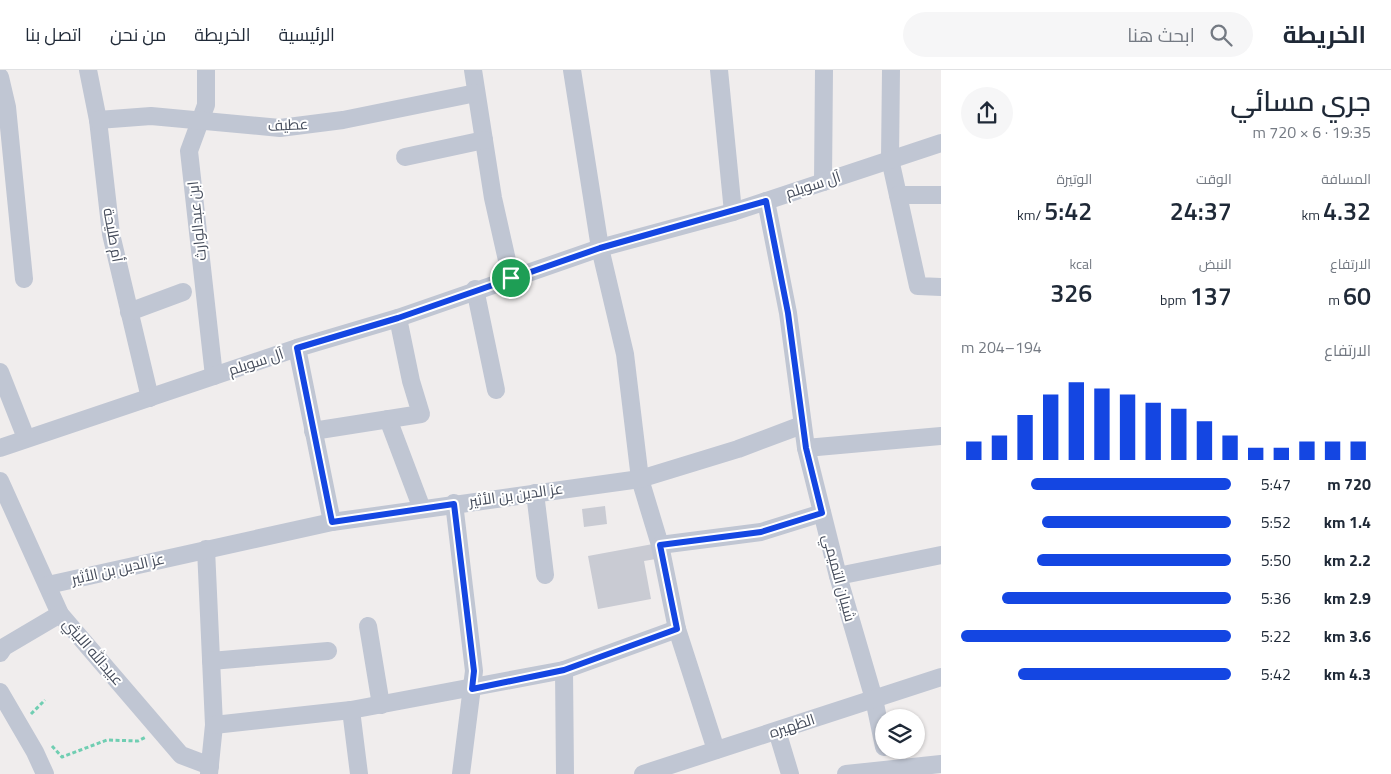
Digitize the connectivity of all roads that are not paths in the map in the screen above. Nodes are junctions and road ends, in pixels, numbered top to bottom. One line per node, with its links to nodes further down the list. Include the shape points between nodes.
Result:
1 (88, 70): 10 (street, أم طليحة)
2 (206, 70): 11 (street, ابن عبدالوارث, via 206,105)
3 (473, 70): 9 (street)
4 (572, 70): 22 (street)
5 (719, 70): 21 (street)
6 (824, 70): 17 (street)
7 (891, 70): 16 (street)
8 (0, 77): 12 (street)
9 (476, 92): 11 (street, عطيف, via 343,120 280,128); 13 (street)
10 (98, 120): 11 (street, عطيف, via 151,116); 28 (street, أم طليحة, via 111,234)
11 (200, 121): 32 (street, ابن عبدالوارث, via 189,151)
12 (4, 128): 24 (street)
13 (484, 140): 15 (street); 23 (street)
14 (941, 143): 16 (street, آل سويلم)
15 (405, 157)
16 (890, 160): 17 (street, آل سويلم); 18 (street)
17 (823, 182): 20 (street, آل سويلم)
18 (898, 195): 19 (street); 25 (street, via 918,286)
19 (941, 196)
20 (766, 201): 21 (street, آل سويلم); 36 (street, شيبان التميمي, via 788,313)
21 (733, 212): 22 (street, آل سويلم)
22 (600, 248): 23 (street, آل سويلم); 42 (street, via 625,354)
23 (511, 278): 26 (street, آل سويلم)
24 (24, 279)
25 (941, 286)
26 (475, 289): 29 (street, آل سويلم); 33 (street)
27 (183, 292): 28 (street)
28 (128, 312): 34 (street, أم طليحة)
29 (398, 318): 30 (street, آل سويلم); 35 (street, via 421,414)
30 (297, 348): 32 (street, آل سويلم); 37 (street)
31 (0, 372): 39 (street)
32 (214, 376): 34 (street, آل سويلم)
33 (496, 390)
34 (150, 398): 39 (street, آل سويلم)
35 (388, 419): 37 (street); 46 (street)
36 (802, 425): 41 (street, شيبان التميمي); 42 (street, عز الدين بن الأثير, via 738,449)
37 (313, 431): 48 (street)
38 (941, 436): 41 (street)
39 (26, 438): 40 (street, آل سويلم)
40 (0, 448)
41 (806, 448): 47 (street, شيبان التميمي)
42 (640, 478): 44 (street, عز الدين بن الأثير); 49 (street)
43 (0, 481): 54 (street, عبيدالله الليثي)
44 (535, 493): 45 (street, عز الدين بن الأثير); 52 (street)
45 (454, 504): 46 (street, عز الدين بن الأثير); 63 (street, via 474,671)
46 (422, 509): 48 (street, عز الدين بن الأثير)
47 (822, 513): 49 (street, via 761,532); 53 (street, شيبان التميمي)
48 (332, 522): 50 (street, عز الدين بن الأثير)
49 (660, 545): 57 (street)
50 (206, 549): 54 (street, عز الدين بن الأثير); 60 (street)
51 (941, 555): 53 (street)
52 (545, 575)
53 (838, 576): 65 (street, شيبان التميمي)
54 (48, 585): 55 (street, عبيدالله الليثي)
55 (60, 614): 59 (street); 74 (street, عبيدالله الليثي, via 181,755)
56 (368, 626): 66 (street)
57 (677, 629): 61 (street); 71 (street)
58 (328, 650): 60 (street)
59 (0, 653)
60 (211, 660): 69 (street)
61 (564, 670): 63 (street); 81 (street)
62 (941, 677): 65 (street, الظهيره)
63 (472, 689): 66 (street); 80 (street)
64 (0, 692): 78 (street)
65 (874, 699): 67 (street, شيبان التميمي); 70 (street, الظهيره)
66 (381, 705): 68 (street)
67 (876, 709)
68 (351, 710): 69 (street); 79 (street)
69 (214, 724): 74 (street)
70 (777, 731): 71 (street, الظهيره); 83 (street)
71 (716, 750): 75 (street, الظهيره)
72 (886, 759): 76 (street, شيبان التميمي)
73 (941, 764): 77 (street)
74 (209, 770)
75 (667, 770): 82 (street, الظهيره)
76 (888, 770): 77 (street); 84 (street)
77 (913, 771)
78 (45, 774)
79 (359, 774)
80 (462, 774)
81 (565, 774)
82 (643, 774)
83 (790, 774)
84 (846, 774)

